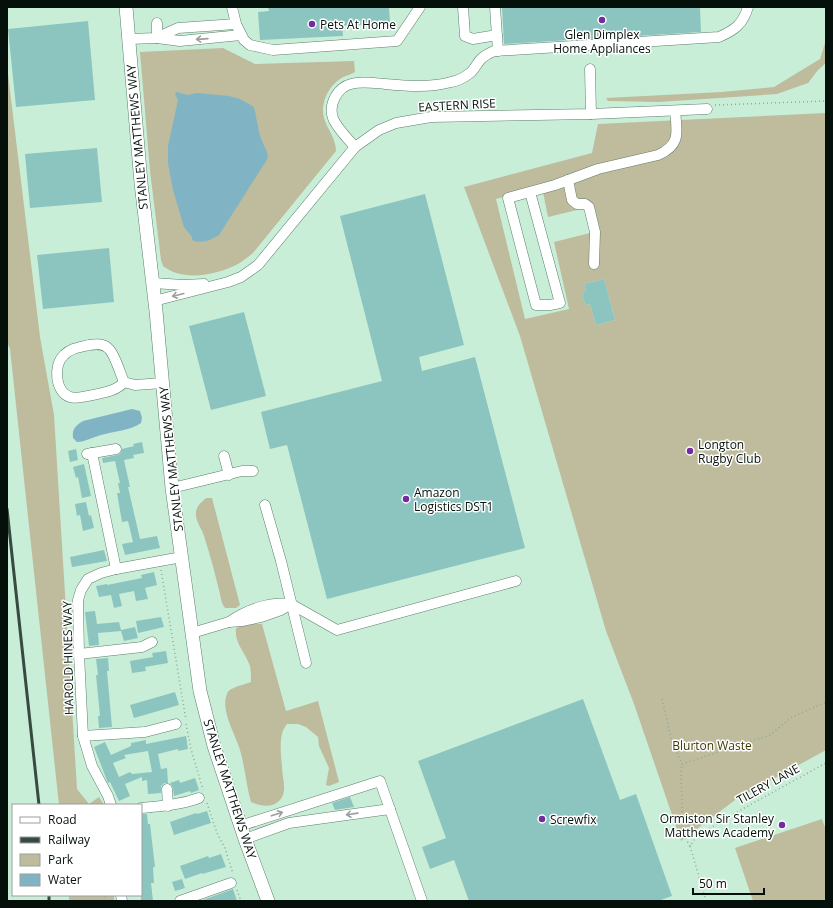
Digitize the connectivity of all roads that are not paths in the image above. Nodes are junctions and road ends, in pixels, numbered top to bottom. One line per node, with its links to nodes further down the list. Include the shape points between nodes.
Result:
1 (126, 7): 12 (main road, STANLEY MATTHEWS WAY)
2 (232, 7): 8 (street)
3 (420, 7): 9 (street, via 397,41 273,50 250,45)
4 (463, 7): 10 (street, via 465,36 473,39)
5 (495, 7): 10 (street)
6 (748, 7): 13 (street, via 745,18 738,26 719,37)
7 (157, 23): 11 (street)
8 (236, 24): 9 (street); 11 (street, via 178,28)
9 (241, 35): 11 (street, one-way to 11, via 180,41)
10 (497, 35): 13 (street)
11 (157, 38): 12 (street)
12 (128, 39): 23 (main road, STANLEY MATTHEWS WAY)
13 (498, 51): 18 (street, via 486,54 471,72 453,82 441,85 408,86 362,82 344,87 336,95 332,105 333,119)
14 (590, 69): 17 (street)
15 (707, 109): 16 (street, EASTERN RISE)
16 (675, 111): 17 (street, EASTERN RISE); 19 (street, via 677,130 673,146 668,151 598,169)
17 (591, 114): 18 (street, EASTERN RISE, via 431,117 396,123 379,130)
18 (354, 147): 22 (street, EASTERN RISE, via 258,264 241,277)
19 (568, 180): 20 (street); 21 (street, via 572,200 576,204 585,204 589,207 594,232)
20 (530, 192): 20 (street, via 560,303 536,305 508,198)
21 (594, 264)
22 (228, 282): 23 (street, EASTERN RISE); 24 (street, EASTERN RISE, one-way to 24)
23 (153, 284): 24 (main road, STANLEY MATTHEWS WAY)
24 (154, 301): 26 (main road, STANLEY MATTHEWS WAY)
25 (124, 382): 25 (street, via 112,353 101,344 76,348 64,355 59,363 58,383 64,394 69,397 82,397 115,389); 26 (street, via 135,385)
26 (163, 382): 31 (main road, STANLEY MATTHEWS WAY)
27 (116, 449): 34 (street, via 89,454)
28 (224, 456): 30 (street)
29 (253, 472): 30 (street)
30 (228, 475): 31 (street)
31 (172, 488): 33 (main road, STANLEY MATTHEWS WAY)
32 (264, 505): 36 (street)
33 (182, 556): 34 (street, HAROLD HINES WAY); 37 (main road, STANLEY MATTHEWS WAY)
34 (116, 569): 39 (street, HAROLD HINES WAY, via 88,579 81,590 78,600)
35 (516, 581): 36 (street, via 337,630)
36 (291, 604): 37 (street, via 258,607 229,622); 40 (street)
37 (192, 633): 49 (main road, STANLEY MATTHEWS WAY, via 200,691 209,728)
38 (152, 642): 39 (street, via 142,647)
39 (79, 654): 42 (street, HAROLD HINES WAY)
40 (306, 663)
41 (176, 724): 42 (street, via 145,732)
42 (83, 736): 45 (street, HAROLD HINES WAY, via 92,766)
43 (167, 789): 46 (street)
44 (202, 795): 46 (street, via 188,802)
45 (111, 804)
46 (168, 806): 47 (street)
47 (142, 808)
48 (390, 809): 49 (street, one-way to 48, via 380,781); 50 (street, one-way to 50, via 289,823); 54 (street)
49 (240, 826): 50 (main road, STANLEY MATTHEWS WAY)
50 (245, 839): 53 (main road, STANLEY MATTHEWS WAY)
51 (233, 882): 52 (street)
52 (182, 901)
53 (268, 901)
54 (422, 901)

